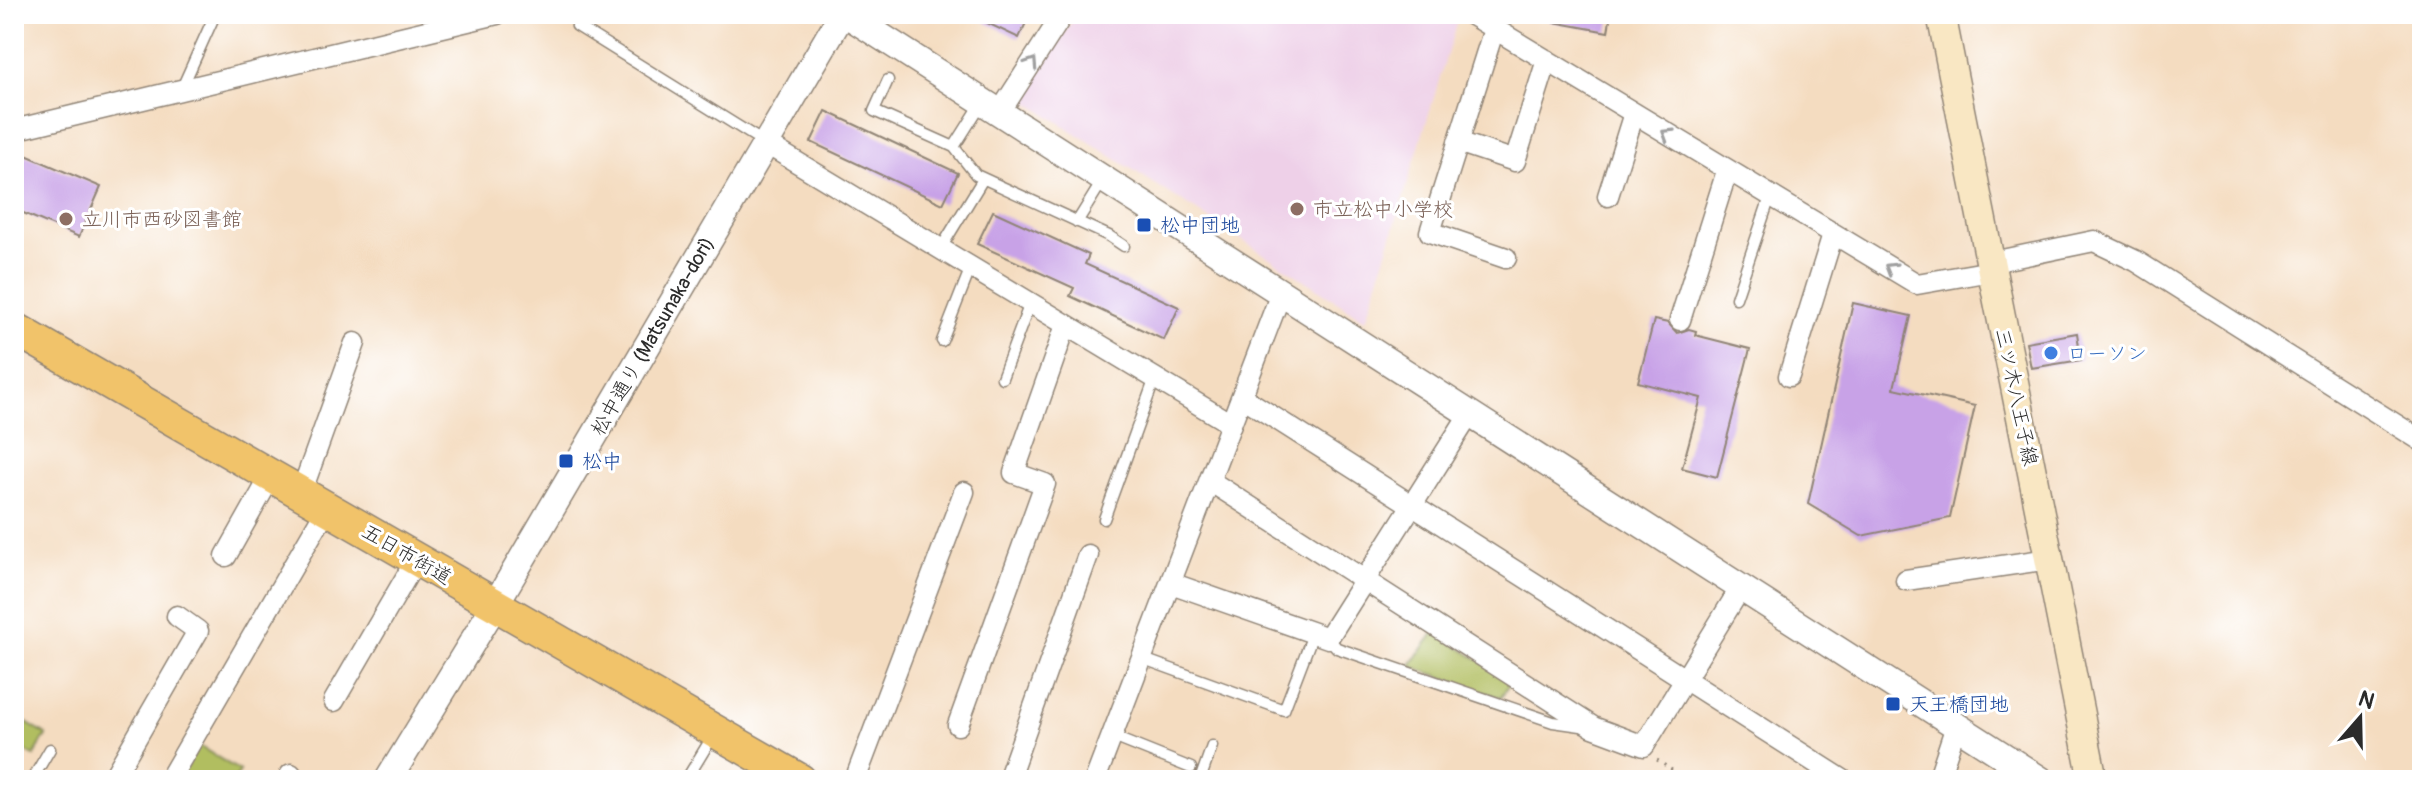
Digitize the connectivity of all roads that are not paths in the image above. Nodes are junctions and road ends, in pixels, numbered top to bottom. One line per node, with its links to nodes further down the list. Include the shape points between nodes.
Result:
1 (497, 14): 11 (street)
2 (582, 14): 16 (lane, via 577,26)
3 (844, 14): 12 (street); 16 (street, 松中通り (Matsunaka-dori))
4 (1063, 14): 12 (street, one-way to 4)
5 (1470, 14): 8 (street)
6 (1941, 14): 29 (main road, 三ツ木八王子線)
7 (213, 19): 11 (lane)
8 (1494, 29): 9 (street); 15 (street)
9 (1547, 60): 13 (street); 15 (street, via 1515,161)
10 (888, 80): 17 (lane, via 874,111)
11 (180, 92): 14 (street)
12 (992, 107): 17 (lane); 20 (street)
13 (1634, 113): 18 (street, one-way to 13); 21 (street)
14 (14, 130)
15 (1458, 142): 27 (street, via 1430,232)
16 (765, 143): 26 (street); 59 (street, 松中通り (Matsunaka-dori))
17 (954, 147): 19 (lane)
18 (1727, 171): 22 (street); 33 (street)
19 (983, 179): 23 (lane); 26 (lane)
20 (1103, 180): 23 (lane); 30 (street)
21 (1608, 196)
22 (1770, 197): 24 (street); 31 (lane)
23 (1077, 222): 25 (lane)
24 (1833, 234): 29 (street, one-way to 24, via 1917,284); 38 (street)
25 (1124, 246)
26 (941, 248): 28 (street)
27 (1506, 258)
28 (971, 267): 32 (street); 36 (lane)
29 (1991, 271): 44 (street, via 2002,260 2094,241 2136,261); 53 (main road, 三ツ木八王子線)
30 (1281, 293): 41 (street); 42 (street)
31 (1736, 298)
32 (1030, 303): 34 (street); 39 (lane)
33 (1680, 320)
34 (1066, 325): 40 (street); 65 (street, via 1014,473 1045,484)
35 (14, 328): 45 (main road, 五日市街道)
36 (942, 341)
37 (355, 343): 48 (street)
38 (1789, 376)
39 (1002, 378)
40 (1155, 378): 43 (street); 50 (lane)
41 (1242, 397): 43 (street); 49 (street)
42 (1469, 415): 49 (street); 58 (street)
43 (1231, 424): 46 (street)
44 (2422, 441)
45 (271, 476): 48 (main road, 五日市街道); 52 (street)
46 (1210, 481): 55 (street); 57 (street)
47 (964, 492): 80 (street)
48 (314, 500): 54 (main road, 五日市街道); 77 (street)
49 (1412, 506): 55 (street); 63 (street)
50 (1104, 519)
51 (1088, 555): 81 (street)
52 (226, 556)
53 (2049, 559): 56 (street); 86 (main road, 三ツ木八王子線)
54 (416, 560): 59 (main road, 五日市街道); 64 (street)
55 (1365, 580): 61 (street); 67 (street)
56 (1906, 580)
57 (1171, 583): 61 (street); 62 (street)
58 (1740, 589): 63 (street); 66 (street)
59 (495, 605): 68 (main road, 五日市街道); 78 (street, 松中通り (Matsunaka-dori))
60 (177, 616): 76 (street, via 198,631)
61 (1321, 636): 62 (lane, via 1284,710); 67 (lane, via 1337,648 1553,722)
62 (1141, 658): 69 (street)
63 (1683, 680): 67 (street, via 1644,746); 73 (street)
64 (334, 701)
65 (958, 725)
66 (1956, 726): 84 (street); 85 (street)
67 (1593, 727)
68 (716, 732): 74 (main road, 五日市街道); 79 (lane)
69 (1111, 736): 72 (lane); 82 (street)
70 (1212, 746): 83 (lane)
71 (50, 749): 75 (lane)
72 (1191, 768)
73 (1832, 777)
74 (793, 778)
75 (32, 780)
76 (112, 780)
77 (169, 780)
78 (388, 780)
79 (686, 780)
80 (855, 780)
81 (1008, 780)
82 (1095, 780)
83 (1200, 780)
84 (1938, 780)
85 (2041, 780)
86 (2093, 780)

